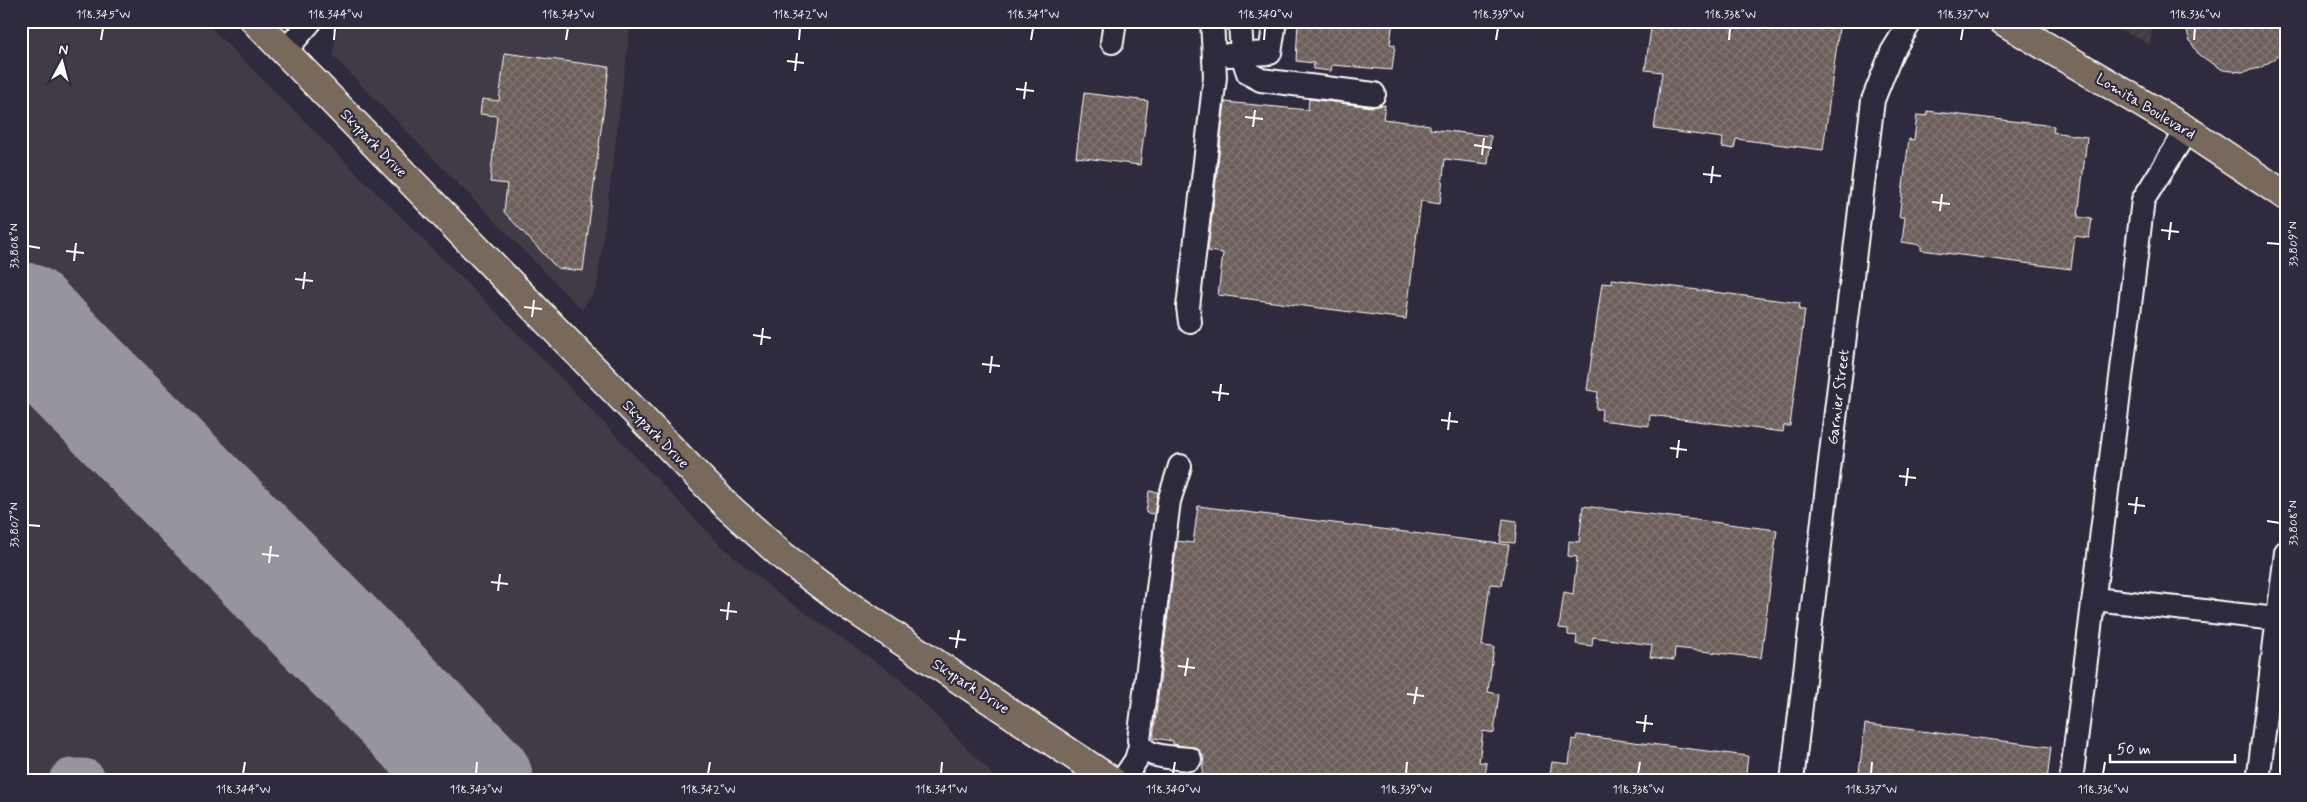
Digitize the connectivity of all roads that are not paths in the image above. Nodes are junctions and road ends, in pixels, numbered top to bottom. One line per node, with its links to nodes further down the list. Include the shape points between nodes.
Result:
1 (255, 21): 8 (main road, Skypark Drive)
2 (311, 21): 8 (street)
3 (1212, 21): 9 (street)
4 (1240, 21): 10 (street)
5 (1275, 21): 10 (street, via 1270,53)
6 (1911, 21): 23 (street, Garnier Street, via 1892,52 1873,100)
7 (2003, 21): 12 (main road, Lomita Boulevard)
8 (285, 51): 21 (main road, Skypark Drive, via 588,365 784,557 844,603)
9 (1213, 55): 10 (street); 14 (street, via 1215,77 1188,307)
10 (1242, 55): 11 (street, via 1248,74 1261,80)
11 (1374, 94)
12 (2187, 130): 13 (main road, Lomita Boulevard); 17 (street, via 2143,200)
13 (2286, 196)
14 (1190, 322)
15 (1180, 466): 19 (street, via 1169,501)
16 (2286, 552): 18 (street)
17 (2094, 599): 18 (street); 24 (street)
18 (2282, 619): 25 (street)
19 (1140, 746): 20 (street, via 1147,753); 22 (street, via 1136,760)
20 (1190, 759)
21 (1112, 781)
22 (1122, 781)
23 (1792, 781)
24 (2071, 781)
25 (2258, 781)

